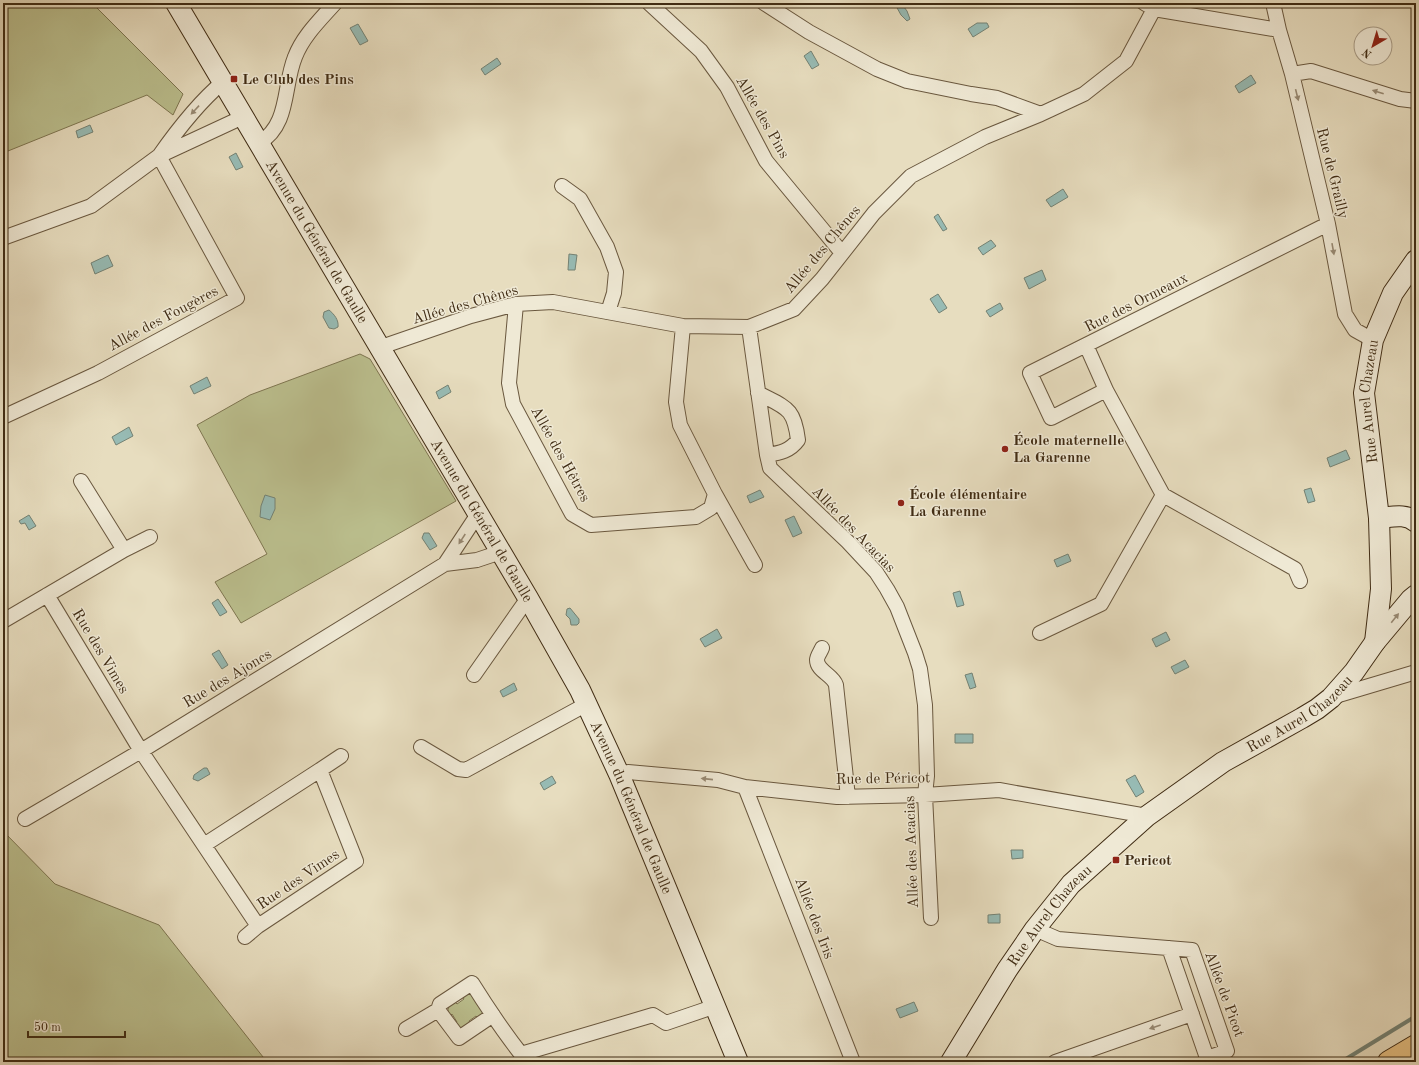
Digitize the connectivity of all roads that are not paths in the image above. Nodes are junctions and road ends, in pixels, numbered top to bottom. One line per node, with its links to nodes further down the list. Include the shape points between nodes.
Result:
1 (176, 3): 9 (main road, Avenue du Général de Gaulle)
2 (335, 3): 13 (street, via 304,38 294,58 281,117 273,132)
3 (649, 3): 18 (street, Allée des Pins, via 701,51 727,87 766,161)
4 (764, 3): 11 (street, via 809,32 877,69 907,81 997,98)
5 (1274, 3): 7 (street, Rue de Grailly)
6 (1149, 6): 7 (street); 11 (street, Allée des Chênes, via 1126,61 1084,94)
7 (1279, 30): 8 (street, Rue de Grailly)
8 (1292, 74): 10 (street, one-way to 8, via 1311,70); 16 (street, Rue de Grailly, one-way to 16)
9 (223, 82): 12 (main road, Avenue du Général de Gaulle); 14 (street, one-way to 14, via 181,125)
10 (1416, 102)
11 (1041, 114): 18 (street, Allée des Chênes, via 985,137 911,176 874,213)
12 (243, 117): 13 (main road, Avenue du Général de Gaulle); 14 (street)
13 (259, 143): 26 (main road, Avenue du Général de Gaulle)
14 (159, 156): 17 (street, via 91,206); 29 (street, Allée des Fougères, via 237,298 98,373)
15 (562, 186): 21 (street, via 580,198 607,247 616,272 614,293)
16 (1328, 224): 24 (street, Rue de Grailly, one-way to 24, via 1345,314 1355,330); 25 (street, Rue des Ormeaux)
17 (3, 238)
18 (842, 253): 23 (street, Allée des Chênes, via 794,309)
19 (1416, 260): 24 (main road, Rue Aurel Chazeau, via 1393,293)
20 (516, 304): 21 (street, Allée des Chênes, via 553,302); 26 (street, Allée des Chênes, via 471,316); 32 (street, Allée des Hêtres, via 509,383 513,404 572,514 591,525 696,517 711,508)
21 (608, 312): 22 (street, Allée des Chênes)
22 (684, 326): 23 (street, Allée des Chênes); 32 (street, via 676,402 680,425)
23 (749, 327): 28 (street, Allée des Acacias)
24 (1373, 340): 35 (main road, Rue Aurel Chazeau, via 1364,393)
25 (1086, 345): 27 (street, Rue des Ormeaux); 27 (street, via 1030,373 1051,418)
26 (381, 347): 34 (main road, Avenue du Général de Gaulle)
27 (1106, 390): 33 (street, Rue des Ormeaux)
28 (758, 393): 30 (street, Allée des Acacias); 30 (street, via 787,409 797,429 798,440 794,446 782,453)
29 (3, 418)
30 (767, 455): 60 (street, Allée des Acacias, via 770,468 876,572 897,607 915,652 926,705)
31 (81, 481): 38 (street)
32 (715, 494): 41 (street)
33 (1163, 496): 42 (street, via 1295,569); 47 (street, via 1101,604)
34 (478, 514): 39 (main road, Avenue du Général de Gaulle); 40 (street, Rue des Ajoncs, one-way to 40)
35 (1379, 518): 36 (main road, via 1404,516); 48 (main road, Rue Aurel Chazeau, via 1381,589)
36 (1416, 522)
37 (150, 537): 38 (street)
38 (124, 550): 43 (street)
39 (501, 552): 40 (street, Rue des Ajoncs, via 477,560); 45 (main road, Avenue du Général de Gaulle)
40 (445, 564): 55 (street, Rue des Ajoncs)
41 (755, 565)
42 (1300, 581)
43 (47, 595): 46 (street); 55 (street, Rue des Vimes)
44 (1416, 595): 48 (main road, one-way to 44)
45 (528, 598): 51 (street); 53 (main road, Avenue du Général de Gaulle)
46 (3, 620)
47 (1040, 633)
48 (1375, 642): 52 (main road, Rue Aurel Chazeau, via 1354,672)
49 (822, 648): 61 (street, via 818,664 832,677 836,685)
50 (1416, 672): 52 (street)
51 (474, 675)
52 (1331, 698): 62 (main road, Rue Aurel Chazeau, via 1302,718 1223,762)
53 (587, 704): 54 (street, via 466,770 458,769); 58 (main road, Avenue du Général de Gaulle)
54 (421, 747)
55 (141, 751): 63 (street, Rue des Ajoncs); 64 (street, Rue des Vimes)
56 (341, 756): 57 (street)
57 (320, 770): 64 (street); 66 (street, Rue des Vimes, via 356,861)
58 (619, 774): 59 (street, Rue de Péricot, one-way to 58, via 718,780 628,772); 70 (main road, Avenue du Général de Gaulle)
59 (745, 787): 61 (street, Rue de Péricot); 77 (street, Allée des Iris)
60 (925, 794): 61 (street, Rue de Péricot); 62 (street, Rue de Péricot, via 999,790); 65 (street, Allée des Acacias)
61 (848, 797)
62 (1147, 816): 67 (main road, Rue Aurel Chazeau, via 1071,884)
63 (25, 819)
64 (204, 846): 66 (street, Rue des Vimes)
65 (931, 918)
66 (258, 926): 68 (street)
67 (1035, 929): 69 (street, Allée de Picot, via 1058,939); 78 (main road, Rue Aurel Chazeau)
68 (245, 937)
69 (1169, 948): 72 (street, Allée de Picot); 72 (street, Allée de Picot, via 1192,950 1227,1051 1207,1058)
70 (716, 1006): 73 (street, via 666,1022 653,1015 521,1054); 76 (main road, Avenue du Général de Gaulle)
71 (438, 1010): 73 (street, via 459,1038); 73 (street, via 440,1004 472,982); 74 (street)
72 (1192, 1014): 79 (street, one-way to 79)
73 (492, 1015)
74 (406, 1029)
75 (1416, 1046): 80 (main road)
76 (738, 1062)
77 (853, 1062)
78 (951, 1062)
79 (1055, 1062)
80 (1389, 1062)

